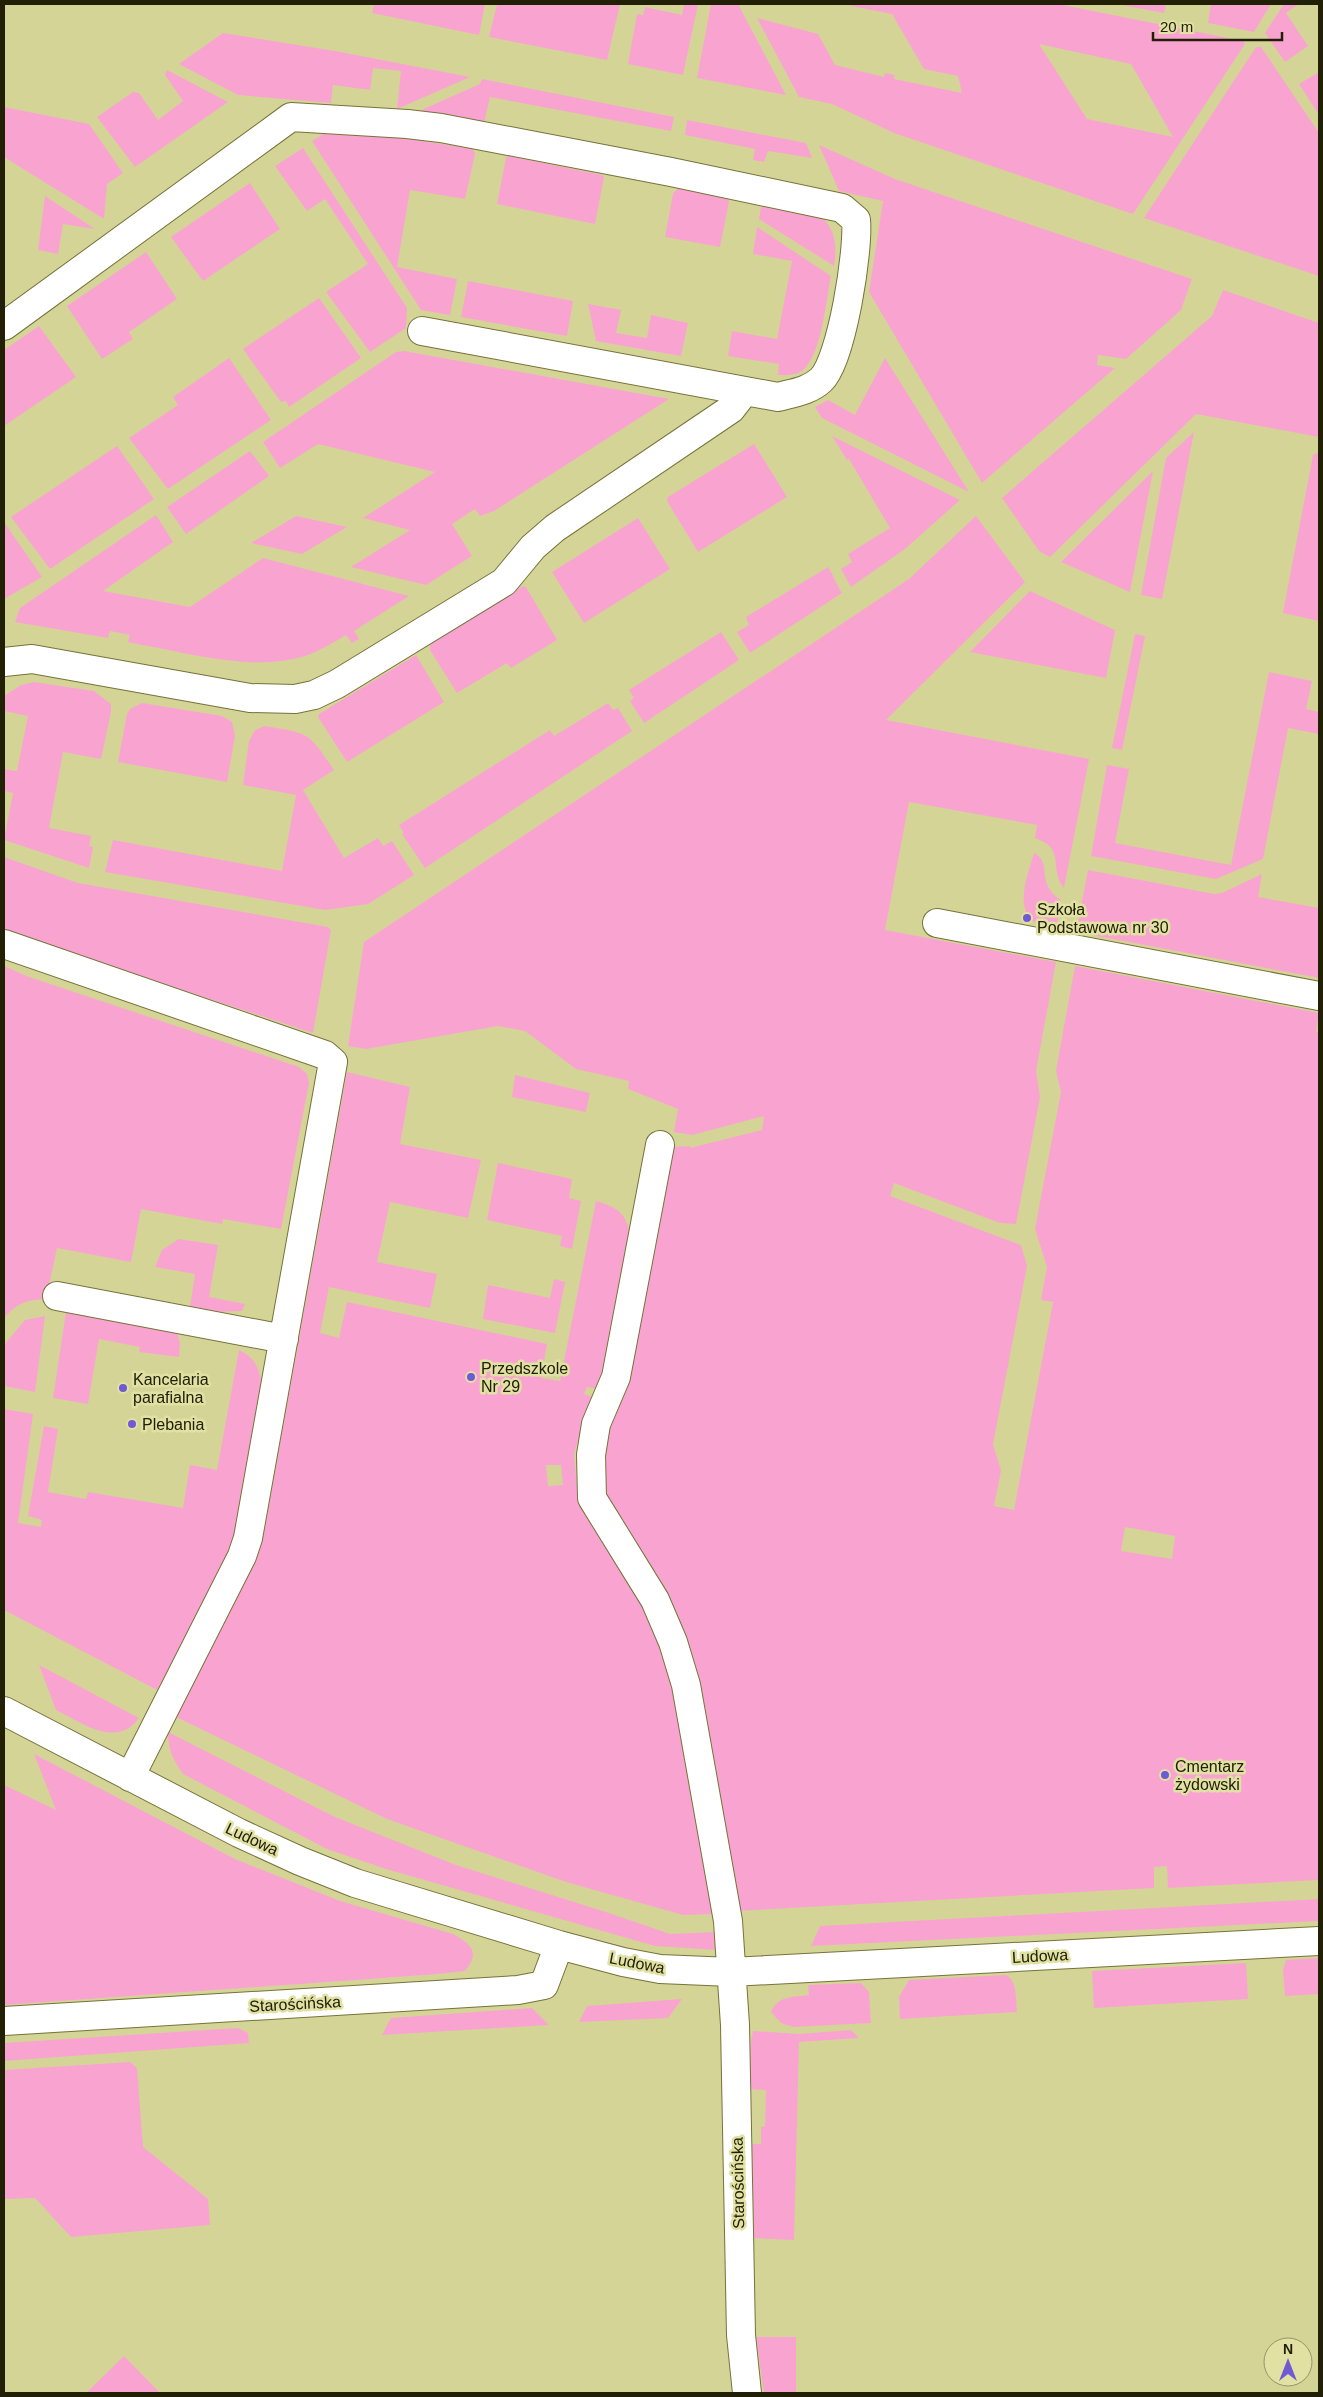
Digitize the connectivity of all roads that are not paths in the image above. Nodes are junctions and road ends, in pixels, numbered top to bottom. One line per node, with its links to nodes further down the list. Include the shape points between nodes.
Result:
1 (4, 326): 3 (street, via 291,118 407,124 652,168 842,208 856,220 858,237 840,336 822,379 806,390 778,397)
2 (422, 330): 3 (street)
3 (745, 392): 4 (street, via 731,409 555,528 533,547 504,582 314,695 295,699 250,698 32,659)
4 (4, 662)
5 (937, 923): 7 (street)
6 (4, 944): 10 (street, via 326,1055 333,1062)
7 (1319, 996)
8 (660, 1145): 15 (street, Starościńska, via 616,1377 596,1424 591,1455 592,1498 655,1600 673,1642 686,1686 728,1921)
9 (57, 1296): 10 (street)
10 (284, 1339): 12 (street, via 252,1519 242,1556)
11 (4, 1712): 12 (street, Ludowa)
12 (130, 1776): 14 (street, Ludowa, via 300,1861 382,1891)
13 (1319, 1941): 15 (street, Ludowa)
14 (559, 1945): 15 (street, Ludowa, via 660,1970); 16 (street, Starościńska, via 544,1984 518,1990)
15 (731, 1972): 17 (street, Starościńska, via 735,2025 741,2335)
16 (4, 2021)
17 (747, 2393)

